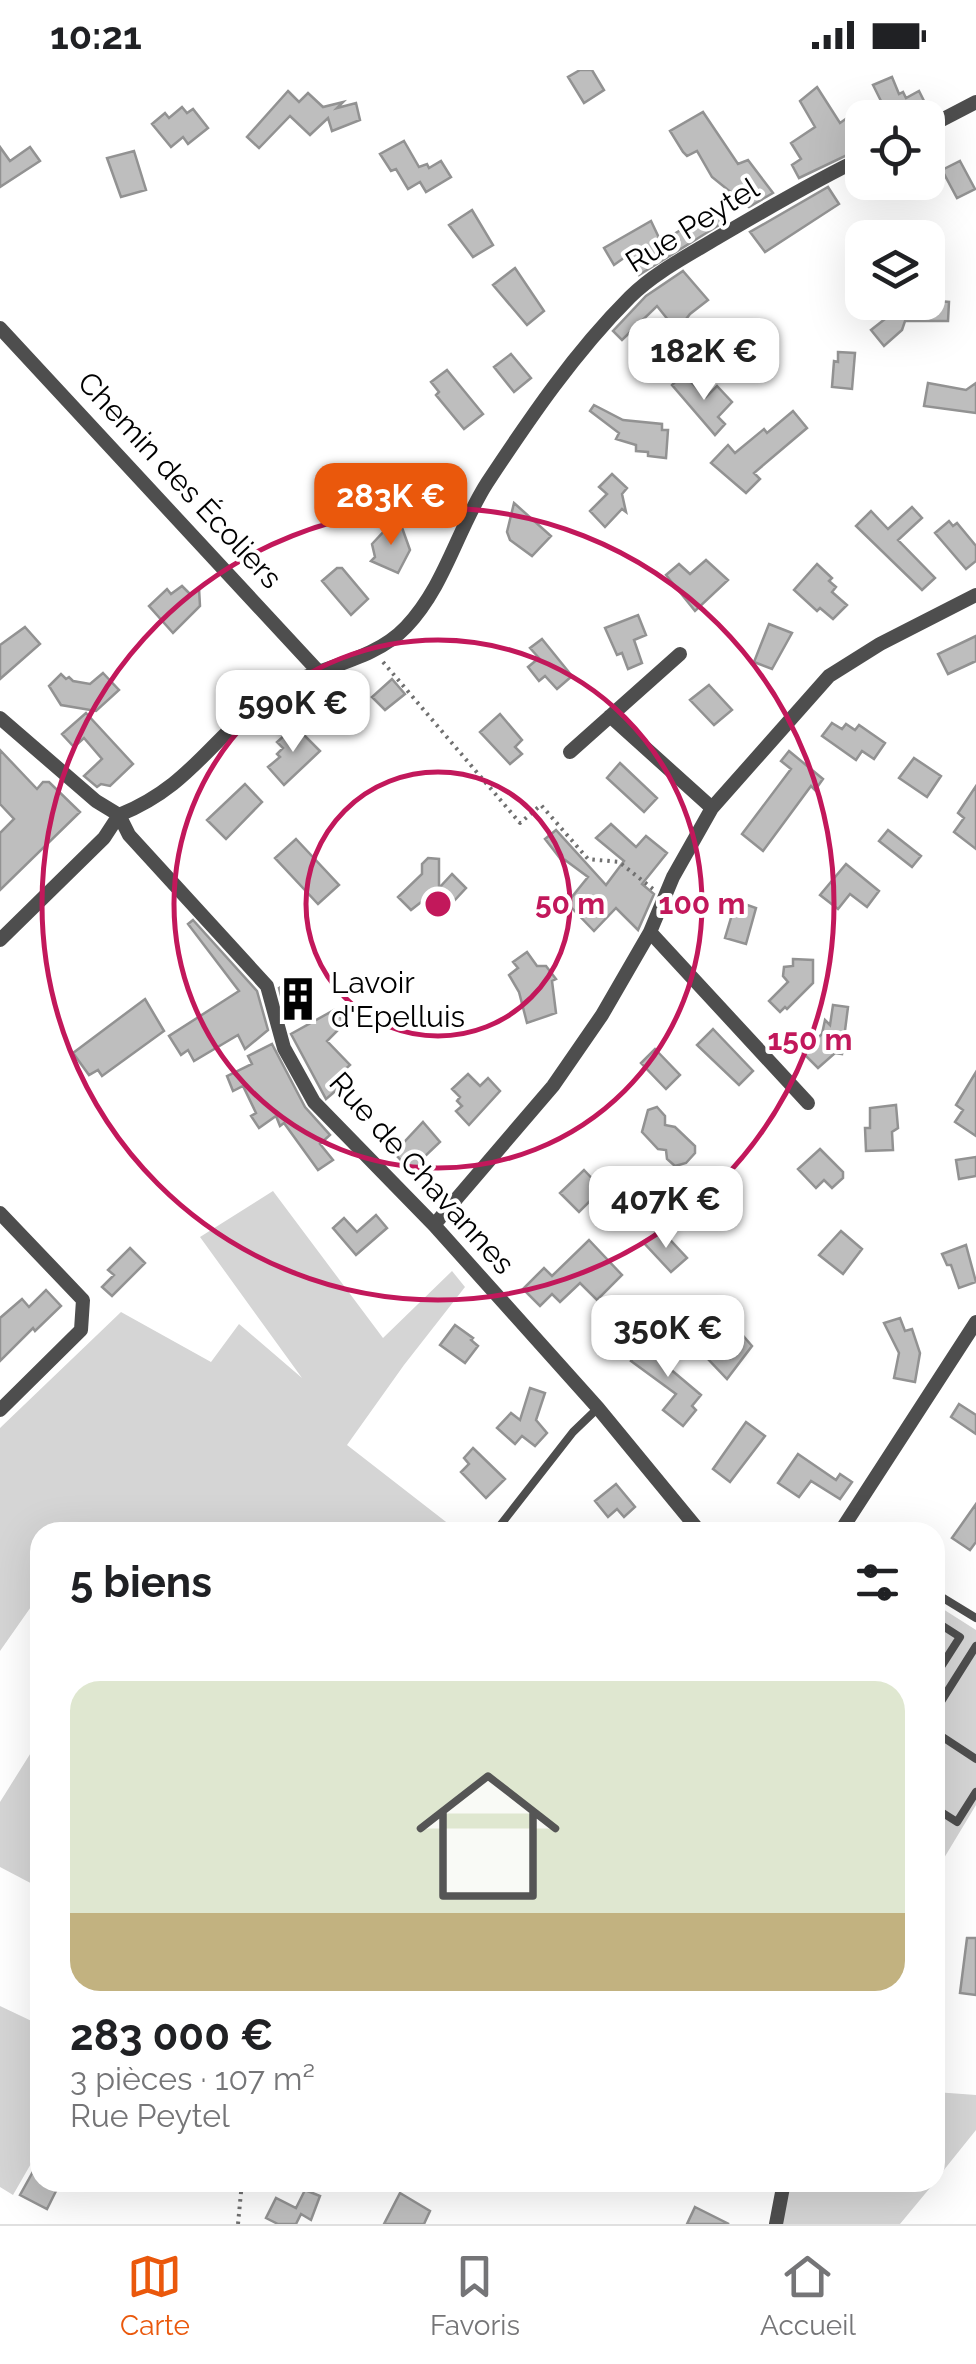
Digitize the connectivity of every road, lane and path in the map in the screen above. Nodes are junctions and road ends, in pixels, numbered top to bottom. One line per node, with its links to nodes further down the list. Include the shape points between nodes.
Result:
1 (976, 102): 2 (street)
2 (945, 118)
3 (845, 166): 6 (street, Rue Peytel, via 654,276 630,297 522,430 479,496 440,581 405,629)
4 (0, 328): 8 (street, Chemin des Écoliers)
5 (976, 595): 12 (street, via 829,676)
6 (373, 651): 8 (street, Rue Peytel); 14 (path, via 520,823 541,805 588,859 619,862)
7 (680, 654): 9 (street)
8 (318, 671): 13 (street, Rue Peytel, via 265,698 170,789)
9 (610, 716): 11 (street); 12 (street)
10 (0, 718): 13 (street, Rue de Chavannes)
11 (570, 752)
12 (712, 808): 14 (street)
13 (120, 815): 16 (street); 19 (street, Rue de Chavannes, via 129,836 266,986 284,1048 314,1102)
14 (664, 897): 15 (street)
15 (650, 932): 17 (street); 19 (street, via 553,1086)
16 (0, 940)
17 (808, 1104)
18 (0, 1213): 22 (street, via 83,1300 81,1330)
19 (434, 1225): 21 (street, Rue de Chavannes)
20 (976, 1322): 25 (street)
21 (598, 1408): 23 (lane); 24 (street, Rue de Chavannes)
22 (0, 1410)
23 (504, 1522)
24 (692, 1522)
25 (846, 1522)
26 (945, 1599): 27 (lane)
27 (976, 1618)
28 (945, 1627): 30 (lane, via 960,1637)
29 (976, 1646): 31 (lane)
30 (945, 1660)
31 (945, 1695)
32 (945, 1739): 33 (lane)
33 (976, 1759)
34 (976, 1792): 35 (lane, via 957,1822)
35 (945, 1814)
36 (241, 2192): 38 (path)
37 (782, 2192): 39 (street)
38 (238, 2224)
39 (776, 2224)

